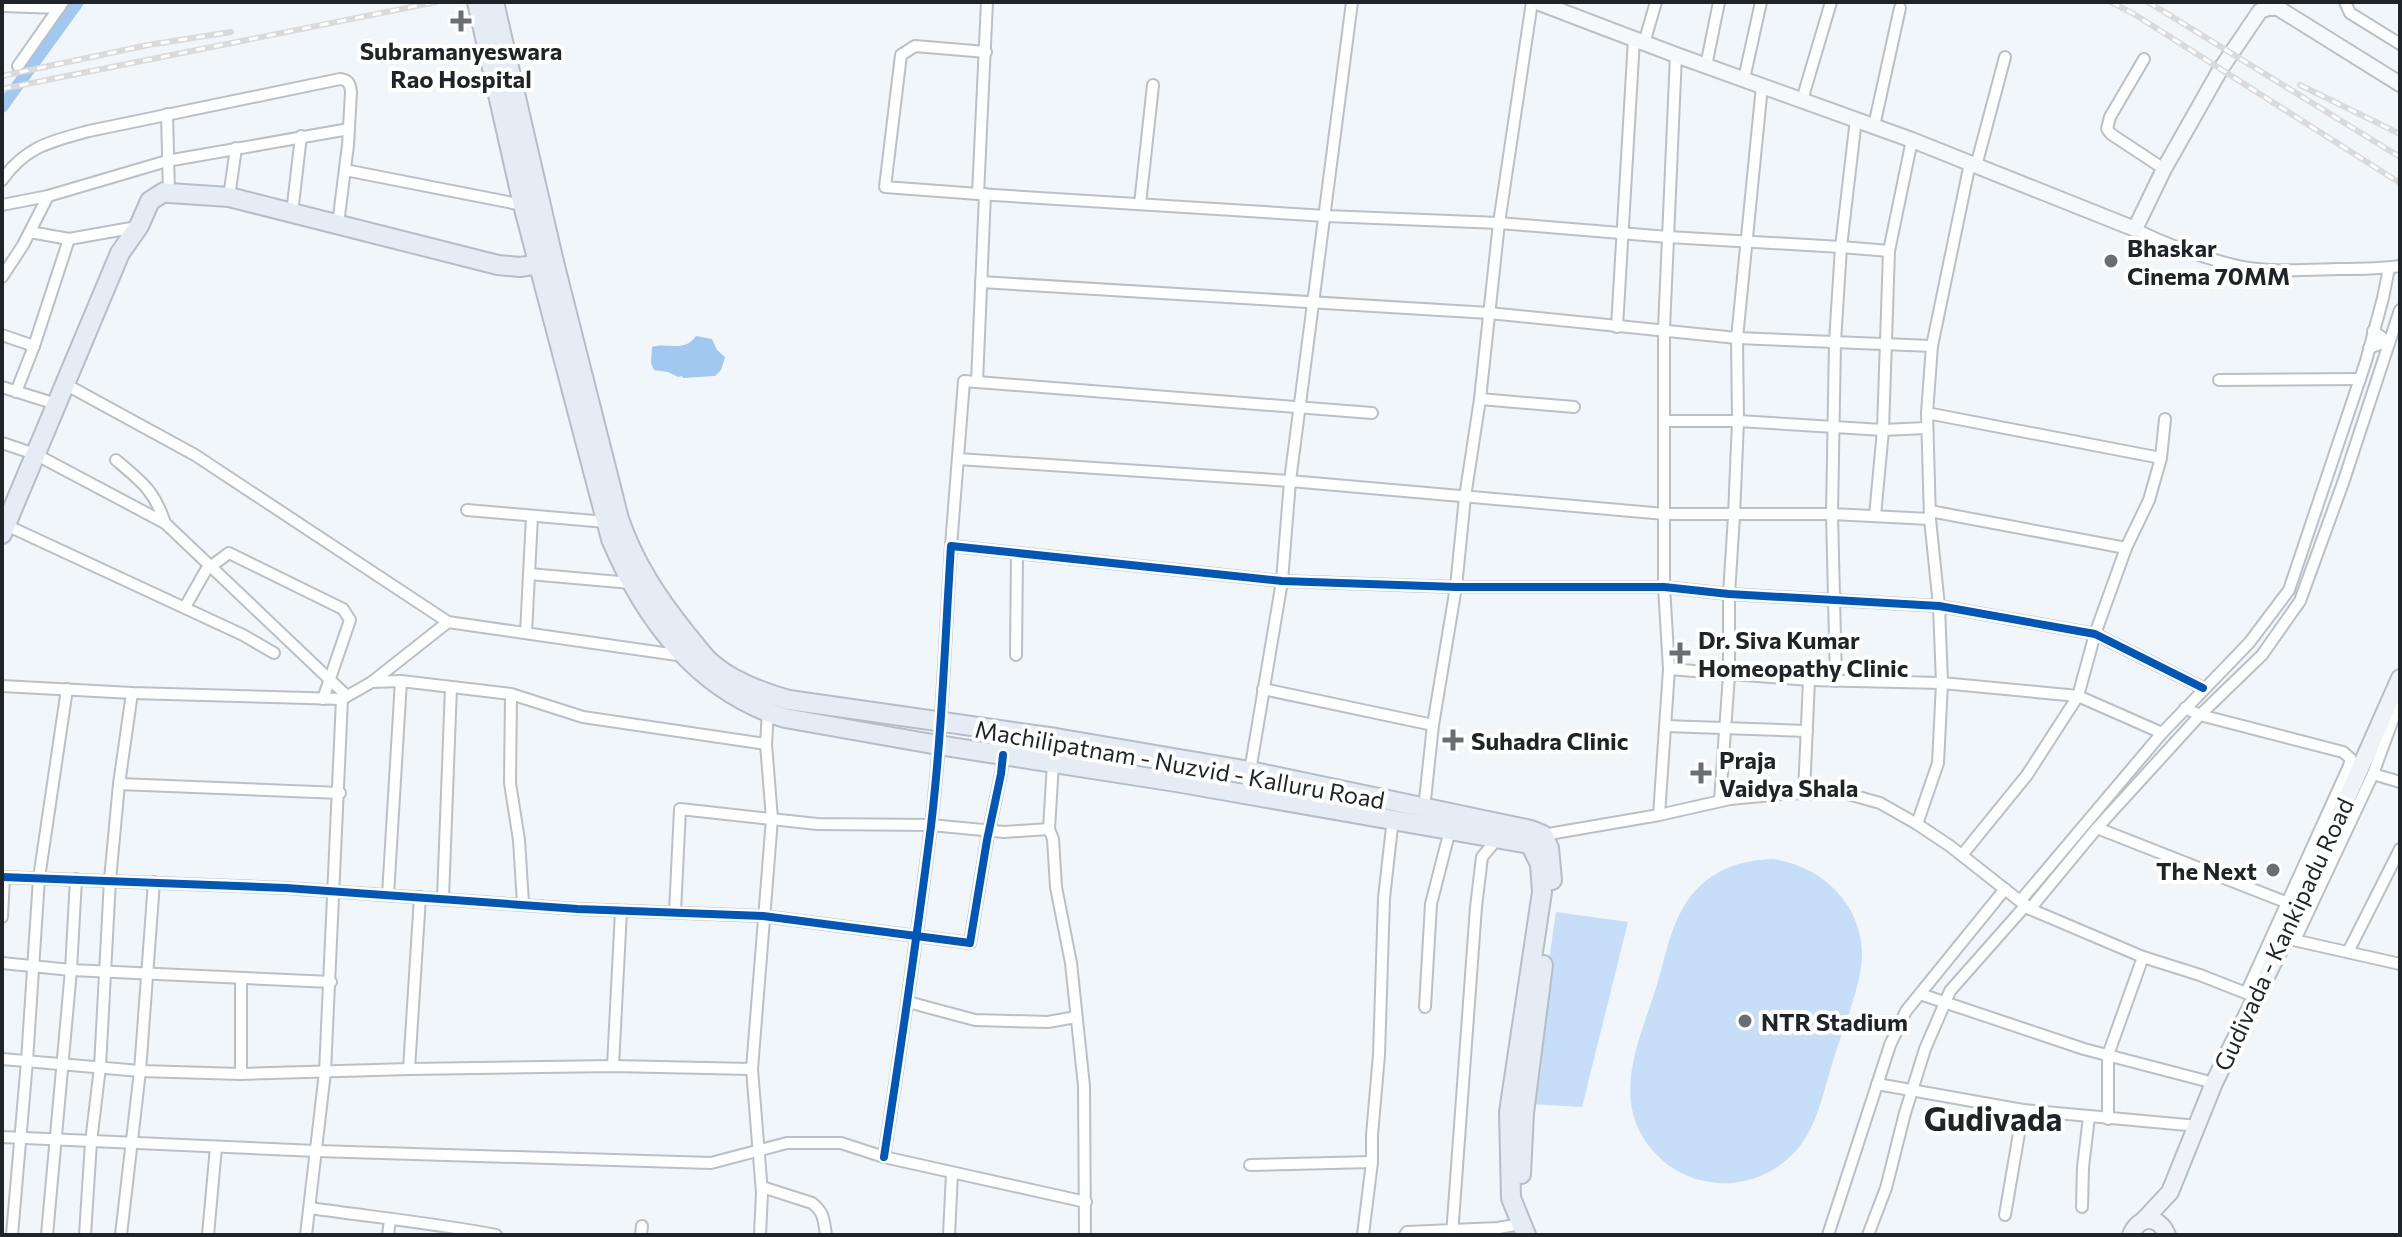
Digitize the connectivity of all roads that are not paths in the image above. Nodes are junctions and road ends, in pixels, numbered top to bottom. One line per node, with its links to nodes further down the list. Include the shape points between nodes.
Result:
1 (477, 2): 46 (highway)
2 (494, 2): 60 (highway)
3 (987, 2): 17 (street)
4 (1352, 2): 48 (street)
5 (1534, 2): 15 (street); 49 (street)
6 (1656, 2): 15 (street)
7 (1719, 2): 22 (street)
8 (1761, 2): 23 (street)
9 (1831, 2): 27 (street)
10 (2345, 2): 16 (street, via 2350,13)
11 (61, 5): 13 (street); 21 (street)
12 (2263, 5): 24 (street, via 2278,8); 37 (street)
13 (2, 6)
14 (1900, 8): 30 (street)
15 (1639, 41): 18 (street); 54 (street)
16 (2400, 44)
17 (986, 52): 41 (street); 41 (street, via 915,46 901,55 885,187)
18 (1676, 55): 22 (street); 55 (street)
19 (2005, 57): 36 (street)
20 (2144, 59): 37 (street, via 2107,129)
21 (18, 66)
22 (1706, 66): 23 (street)
23 (1744, 79): 26 (street)
24 (2400, 84)
25 (1153, 85): 44 (street)
26 (1762, 86): 27 (street); 57 (street)
27 (1802, 100): 29 (street)
28 (167, 114): 31 (street, via 340,79 350,84); 35 (street); 39 (street, via 50,141 15,162)
29 (1856, 119): 30 (street); 58 (street)
30 (1874, 126): 33 (street)
31 (349, 129): 32 (street); 38 (street)
32 (301, 136): 34 (street); 47 (street)
33 (1912, 140): 36 (street); 59 (street)
34 (236, 148): 35 (street); 43 (street)
35 (167, 161): 40 (street); 42 (street)
36 (1973, 164): 52 (street); 74 (street)
37 (2164, 169): 52 (street)
38 (345, 170): 46 (street); 50 (street)
39 (2, 180)
40 (169, 193): 43 (highway); 51 (highway, via 150,201)
41 (981, 194): 44 (street); 63 (street)
42 (48, 196): 45 (street); 53 (street)
43 (229, 197): 47 (highway)
44 (1140, 204): 48 (street)
45 (2, 205)
46 (523, 205): 60 (highway)
47 (292, 213): 50 (highway)
48 (1326, 216): 49 (street); 64 (street)
49 (1499, 223): 54 (street); 66 (street)
50 (338, 224): 60 (highway, via 498,265)
51 (139, 226): 56 (street); 78 (highway, via 120,253)
52 (2135, 229): 61 (street, via 2246,267)
53 (30, 232): 56 (street); 62 (street)
54 (1622, 233): 55 (street); 67 (street)
55 (1668, 237): 57 (street); 68 (street)
56 (69, 239): 73 (street)
57 (1745, 242): 58 (street); 70 (street)
58 (1841, 247): 59 (street); 71 (street)
59 (1889, 251): 72 (street)
60 (546, 264): 107 (highway, Machilipatnam - Nuzvid - Kalluru Road); 149 (highway, Machilipatnam - Nuzvid - Kalluru Road, via 631,551 665,607 707,659)
61 (2394, 267): 75 (street)
62 (2, 277)
63 (981, 282): 64 (street); 77 (street)
64 (1314, 302): 66 (street); 83 (street)
65 (2400, 310): 151 (street, via 2300,601 2262,655)
66 (1489, 313): 67 (street); 81 (street)
67 (1617, 327): 68 (street)
68 (1664, 329): 70 (street); 88 (street)
69 (2, 335): 73 (street)
70 (1737, 338): 71 (street); 89 (street)
71 (1835, 342): 72 (street); 90 (street)
72 (1886, 345): 74 (street); 92 (street)
73 (34, 346): 80 (street)
74 (1932, 346): 86 (street)
75 (2360, 379): 76 (street); 140 (street, via 2289,590 2249,643)
76 (2219, 380)
77 (977, 382): 83 (street); 96 (street, via 964,381)
78 (65, 384): 82 (highway); 123 (street, via 195,455)
79 (2, 387): 80 (street)
80 (16, 392): 82 (street)
81 (1480, 399): 84 (street); 99 (street)
82 (56, 404): 94 (highway)
83 (1299, 406): 85 (street); 98 (street)
84 (1574, 407)
85 (1372, 413)
86 (1927, 413): 91 (street); 95 (street)
87 (2165, 419): 95 (street)
88 (1665, 421): 89 (street); 101 (street)
89 (1738, 421): 90 (street); 105 (street)
90 (1835, 426): 92 (street); 102 (street)
91 (1926, 428): 92 (street); 103 (street)
92 (1883, 430): 106 (street)
93 (2, 443): 94 (street)
94 (35, 454): 108 (street); 109 (highway)
95 (2161, 458): 111 (street, via 2149,500)
96 (958, 459): 98 (street); 110 (street)
97 (116, 460): 108 (street, via 151,491)
98 (1290, 481): 99 (street); 115 (street)
99 (1465, 497): 101 (street); 117 (street)
100 (467, 510): 104 (street)
101 (1665, 514): 105 (street); 118 (street)
102 (1832, 514): 105 (street); 106 (street); 120 (street)
103 (1930, 515): 106 (street); 111 (street); 121 (street)
104 (532, 516): 107 (street); 114 (street)
105 (1734, 516): 119 (street)
106 (1875, 516)
107 (606, 522): 116 (highway, Machilipatnam - Nuzvid - Kalluru Road)
108 (165, 523): 113 (street)
109 (4, 529): 122 (street)
110 (951, 546): 112 (street); 152 (street)
111 (2126, 548): 125 (street)
112 (1017, 553): 115 (street); 127 (street)
113 (212, 568): 122 (street); 132 (street); 132 (street, via 229,553 343,609 350,620)
114 (529, 574): 116 (street); 124 (street)
115 (1282, 581): 117 (street); 142 (street)
116 (631, 583): 128 (highway, Machilipatnam - Nuzvid - Kalluru Road)
117 (1456, 587): 118 (street); 153 (street)
118 (1664, 587): 119 (street); 129 (street)
119 (1729, 594): 120 (street); 130 (street)
120 (1835, 599): 121 (street); 135 (street)
121 (1939, 606): 125 (street); 137 (street)
122 (185, 607): 126 (street)
123 (448, 622): 124 (street); 136 (street)
124 (526, 633): 128 (street)
125 (2095, 634): 140 (street); 145 (street)
126 (274, 653)
127 (1016, 655)
128 (684, 656): 149 (highway, Machilipatnam - Nuzvid - Kalluru Road, via 716,685)
129 (1669, 669): 130 (street); 154 (street)
130 (1729, 675): 133 (street); 155 (street)
131 (2400, 678): 202 (main road, Gudivada - Kankipadu Road)
132 (330, 679): 146 (street); 147 (street)
133 (1809, 680): 135 (street); 156 (street)
134 (401, 681): 136 (street); 139 (street); 191 (street)
135 (1836, 681): 137 (street)
136 (372, 682): 146 (street)
137 (1942, 683): 145 (street); 174 (street, via 1938,763)
138 (2, 686): 141 (street)
139 (451, 687): 144 (street); 193 (street)
140 (2203, 688): 150 (street)
141 (67, 689): 143 (street); 185 (street)
142 (1263, 689): 153 (street); 162 (street)
143 (132, 693): 147 (street); 165 (street)
144 (511, 694): 158 (street, via 583,717); 194 (street, via 510,783)
145 (2078, 696): 157 (street); 183 (street, via 2027,775)
146 (345, 698): 147 (street); 166 (street)
147 (323, 699)
148 (2400, 700): 163 (street)
149 (770, 704): 152 (highway, Machilipatnam - Nuzvid - Kalluru Road, via 789,700); 158 (street); 159 (highway, Machilipatnam - Nuzvid - Kalluru Road, via 785,718)
150 (2185, 708): 151 (street); 157 (street)
151 (2200, 715): 176 (street); 195 (street, via 2343,752 2351,759)
152 (940, 721): 159 (street); 162 (highway, Machilipatnam - Nuzvid - Kalluru Road)
153 (1433, 725): 170 (street)
154 (1665, 726): 155 (street); 172 (street)
155 (1725, 727): 156 (street); 169 (street)
156 (1807, 731): 167 (street)
157 (2162, 733): 196 (street)
158 (766, 744): 173 (street)
159 (938, 745): 160 (highway, Machilipatnam - Nuzvid - Kalluru Road); 175 (street)
160 (1003, 755): 161 (highway, Machilipatnam - Nuzvid - Kalluru Road); 177 (street)
161 (1053, 763): 168 (highway, Machilipatnam - Nuzvid - Kalluru Road); 178 (street)
162 (1250, 771): 168 (street); 171 (highway, Machilipatnam - Nuzvid - Kalluru Road)
163 (2373, 774): 164 (street); 202 (street)
164 (2400, 782)
165 (119, 784): 166 (street); 187 (street)
166 (340, 793): 190 (street)
167 (1804, 793): 169 (street); 174 (street, via 1848,794 1880,803)
168 (1246, 795): 171 (highway, Machilipatnam - Nuzvid - Kalluru Road)
169 (1720, 801): 172 (street)
170 (1424, 809): 171 (highway, Machilipatnam - Nuzvid - Kalluru Road); 181 (highway, Machilipatnam - Nuzvid - Kalluru Road, via 1492,821)
171 (1395, 811): 179 (highway, Machilipatnam - Nuzvid - Kalluru Road); 246 (street, via 1384,898)
172 (1659, 815): 181 (street)
173 (772, 819): 175 (street); 198 (street, via 680,809); 199 (street)
174 (1917, 824): 183 (street)
175 (931, 825): 177 (street); 201 (street)
176 (2097, 828): 195 (street); 196 (street)
177 (990, 829): 178 (street); 201 (street, via 970,943)
178 (1049, 829): 218 (street)
179 (1450, 830): 180 (highway, Machilipatnam - Nuzvid - Kalluru Road); 217 (street, via 1431,904)
180 (1498, 838): 181 (highway, Machilipatnam - Nuzvid - Kalluru Road); 258 (street, via 1482,857 1476,907)
181 (1536, 840): 257 (highway, via 1542,892 1509,1112 1509,1183); 273 (highway, via 1549,848 1551,900 1521,1167 1524,1197)
182 (2400, 849): 203 (street)
183 (1962, 855): 189 (street)
184 (3, 877): 185 (street); 200 (street)
185 (39, 878): 186 (street); 207 (street)
186 (76, 879): 187 (street); 208 (street)
187 (110, 880): 188 (street); 209 (street)
188 (154, 882): 190 (street); 210 (street)
189 (2005, 889): 196 (street); 213 (street)
190 (335, 891): 191 (street); 212 (street)
191 (388, 895): 192 (street)
192 (420, 897): 193 (street); 225 (street)
193 (443, 898): 194 (street)
194 (523, 903): 197 (street)
195 (2288, 903): 202 (street)
196 (2026, 904): 204 (street); 215 (street)
197 (621, 911): 198 (street); 223 (street)
198 (675, 912): 199 (street)
199 (763, 916): 201 (street); 226 (street)
200 (2, 917)
201 (915, 936): 216 (street)
202 (2284, 938): 203 (street); 214 (main road, Gudivada - Kankipadu Road)
203 (2348, 952): 206 (street)
204 (2143, 957): 214 (street); 219 (street)
205 (2, 963): 207 (street)
206 (2400, 964)
207 (34, 967): 208 (street); 221 (street)
208 (71, 970): 209 (street); 222 (street)
209 (107, 971): 210 (street); 224 (street)
210 (147, 974): 211 (street); 227 (street)
211 (241, 978): 212 (street); 229 (street)
212 (331, 982): 228 (street)
213 (1920, 994): 215 (street); 231 (street, via 1906,1011)
214 (2251, 995): 230 (main road, Gudivada - Kankipadu Road)
215 (1944, 1001): 219 (street); 232 (street)
216 (908, 1002): 218 (street, via 975,1020 1048,1022); 245 (street)
217 (1425, 1007)
218 (1076, 1017): 251 (street, via 1084,1086)
219 (2108, 1055): 230 (street); 235 (street)
220 (2, 1059): 221 (street)
221 (27, 1061): 222 (street); 238 (street)
222 (62, 1063): 224 (street); 239 (street)
223 (613, 1066): 225 (street); 226 (street)
224 (100, 1067): 227 (street); 240 (street)
225 (409, 1069): 228 (street)
226 (752, 1069): 243 (street)
227 (140, 1071): 229 (street); 241 (street)
228 (325, 1072): 229 (street); 244 (street)
229 (241, 1074)
230 (2214, 1083): 236 (main road, Gudivada - Kankipadu Road)
231 (1877, 1084): 232 (street); 274 (street)
232 (1912, 1090): 233 (street); 275 (street)
233 (2023, 1110): 234 (street); 254 (street)
234 (2089, 1117): 235 (street); 252 (street)
235 (2108, 1119): 236 (street)
236 (2198, 1126): 250 (main road, Gudivada - Kankipadu Road)
237 (2, 1137): 238 (street)
238 (20, 1138): 239 (street); 259 (street)
239 (54, 1140): 240 (street); 260 (street)
240 (91, 1142): 241 (street); 261 (street)
241 (133, 1144): 242 (street); 262 (street)
242 (216, 1147): 244 (street); 263 (street)
243 (759, 1149): 244 (street, via 711,1163); 245 (street, via 841,1143); 249 (street)
244 (317, 1151): 253 (street)
245 (884, 1157): 248 (street)
246 (1372, 1162): 247 (street); 271 (street)
247 (1250, 1165)
248 (952, 1173): 251 (street); 269 (street)
249 (762, 1187): 267 (street); 268 (street, via 819,1208)
250 (2170, 1192): 256 (main road, Gudivada - Kankipadu Road); 277 (main road, Gudivada - Kankipadu Road)
251 (1086, 1202): 270 (street)
252 (2082, 1207)
253 (310, 1208): 255 (street); 264 (street)
254 (2005, 1215)
255 (390, 1219): 265 (street); 266 (street)
256 (2144, 1220): 276 (main road, Gudivada - Kankipadu Road); 277 (main road, Gudivada - Kankipadu Road, via 2163,1225)
257 (1524, 1230): 258 (street)
258 (1452, 1232): 272 (street)
259 (12, 1235)
260 (47, 1235)
261 (85, 1235)
262 (121, 1235)
263 (208, 1235)
264 (306, 1235)
265 (388, 1235)
266 (496, 1235)
267 (760, 1235)
268 (826, 1235)
269 (949, 1235)
270 (1085, 1235)
271 (1363, 1235)
272 (1405, 1235)
273 (1539, 1235)
274 (1828, 1235)
275 (1868, 1235)
276 (2131, 1235)
277 (2167, 1235)

